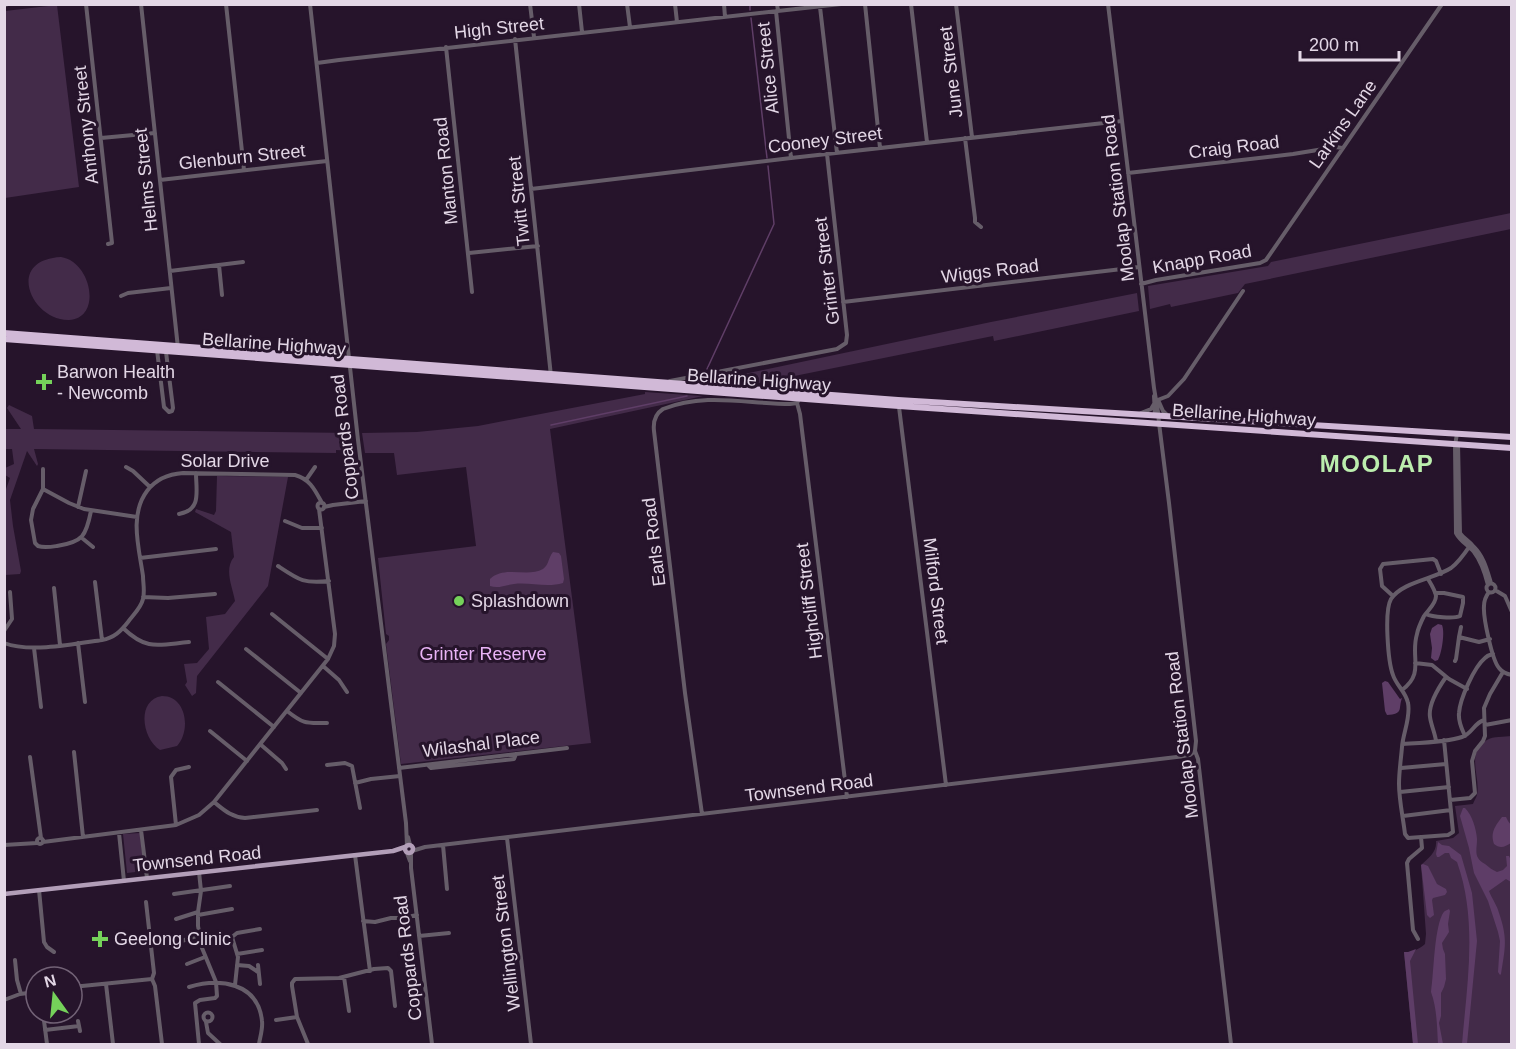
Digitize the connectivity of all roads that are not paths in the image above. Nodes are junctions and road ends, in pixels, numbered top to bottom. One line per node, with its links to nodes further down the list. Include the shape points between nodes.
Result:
1 (86, 4): 31 (street, Anthony Street)
2 (141, 4): 29 (street, Helms Street)
3 (226, 4): 40 (street)
4 (310, 4): 27 (street, Coppards Road)
5 (530, 4): 24 (street)
6 (579, 4): 23 (street)
7 (627, 4): 22 (street)
8 (675, 4): 21 (street)
9 (724, 4): 20 (street)
10 (777, 4): 19 (street, Alice Street)
11 (842, 4): 17 (street, High Street)
12 (865, 4): 34 (street)
13 (911, 4): 33 (street)
14 (956, 4): 30 (street, June Street)
15 (1108, 4): 28 (street, Moolap Station Road)
16 (1442, 4): 35 (street, Larkins Lane)
17 (830, 5): 18 (street, High Street)
18 (820, 7): 19 (street, High Street); 36 (street)
19 (777, 11): 20 (street, High Street); 38 (street, Alice Street)
20 (725, 17): 21 (street, High Street)
21 (678, 22): 22 (street, High Street)
22 (630, 27): 23 (street, High Street)
23 (582, 32): 24 (street, High Street)
24 (534, 38): 25 (street, High Street)
25 (515, 39): 26 (street, High Street); 43 (street, Twitt Street)
26 (446, 47): 27 (street, High Street); 47 (street, Manton Road)
27 (317, 62): 39 (street, Coppards Road)
28 (1122, 121): 30 (street, Cooney Street); 41 (street, Moolap Station Road)
29 (155, 133): 31 (street); 42 (street, Helms Street)
30 (972, 137): 32 (street, Cooney Street)
31 (101, 138): 45 (street, Anthony Street)
32 (965, 138): 33 (street, Cooney Street); 44 (street, via 975,222)
33 (927, 142): 34 (street, Cooney Street)
34 (880, 148): 36 (street, Cooney Street)
35 (1342, 148): 41 (street, Craig Road); 48 (street, Larkins Lane)
36 (837, 153): 37 (street, Cooney Street)
37 (827, 154): 38 (street, Cooney Street); 59 (street, Grinter Street)
38 (791, 158): 43 (street, Cooney Street)
39 (327, 161): 40 (street, Glenburn Street); 65 (street, Coppards Road)
40 (244, 170): 42 (street, Glenburn Street)
41 (1128, 173): 51 (street, Moolap Station Road)
42 (160, 180): 52 (street, Helms Street)
43 (531, 189): 46 (street, Twitt Street)
44 (981, 227)
45 (112, 244)
46 (538, 246): 47 (street); 66 (street, Twitt Street)
47 (469, 253): 56 (street, Manton Road)
48 (1266, 260): 53 (street, Knapp Road)
49 (243, 262): 50 (street)
50 (219, 265): 52 (street); 57 (street)
51 (1139, 267): 53 (street, Moolap Station Road); 59 (street, Wiggs Road)
52 (170, 271): 54 (street, Helms Street)
53 (1141, 284): 72 (street, Moolap Station Road)
54 (171, 288): 58 (street); 62 (street, Helms Street)
55 (1244, 291): 72 (street, via 1190,372 1170,395)
56 (472, 292)
57 (222, 294)
58 (121, 296)
59 (843, 302): 67 (street, Grinter Street, via 848,338 841,348)
60 (4, 333): 62 (highway, Bellarine Highway)
61 (4, 339): 63 (highway, Bellarine Highway)
62 (178, 349): 64 (highway, Bellarine Highway); 65 (highway, Bellarine Highway)
63 (157, 350): 64 (highway, Bellarine Highway); 64 (street, via 164,407 169,412 173,408)
64 (166, 351)
65 (349, 362): 66 (highway, Bellarine Highway); 90 (street, Coppards Road)
66 (552, 375): 68 (highway, Bellarine Highway); 70 (highway, Bellarine Highway)
67 (700, 375): 68 (street, Grinter Street); 69 (street, Grinter Street)
68 (663, 382): 69 (highway, Bellarine Highway)
69 (689, 384): 70 (highway); 71 (highway, Bellarine Highway)
70 (678, 389): 71 (highway, Bellarine Highway)
71 (798, 398): 73 (highway, Bellarine Highway); 174 (street, Highcliff Street); 180 (street, Earls Road, via 786,404 705,400 669,407 659,411 654,420)
72 (1156, 400): 74 (street, via 1150,410); 75 (street, Moolap Station Road); 76 (street)
73 (898, 403): 74 (highway, Bellarine Highway); 77 (highway, Bellarine Highway); 171 (street, Milford Street)
74 (1138, 414): 75 (highway, Bellarine Highway)
75 (1157, 415): 76 (highway, Bellarine Highway); 77 (street, Moolap Station Road)
76 (1168, 416): 78 (highway, Bellarine Highway)
77 (1159, 423): 80 (highway, Bellarine Highway); 159 (street, Moolap Station Road)
78 (1457, 434): 79 (highway, Bellarine Highway); 80 (street)
79 (1512, 437)
80 (1456, 445): 81 (highway, Bellarine Highway); 99 (street, via 1460,533)
81 (1512, 448)
82 (126, 467): 88 (street)
83 (315, 467): 87 (street)
84 (43, 469): 89 (street)
85 (86, 471): 92 (street)
86 (196, 473): 87 (street, Solar Drive, via 290,474); 88 (street, Solar Drive, via 172,474); 94 (street, via 195,506)
87 (306, 480): 91 (street)
88 (150, 487): 95 (street)
89 (43, 489): 92 (street); 98 (street, via 32,513 36,545 43,548)
90 (366, 501): 91 (street); 166 (street, Coppards Road)
91 (322, 506): 97 (street)
92 (78, 507): 93 (street)
93 (91, 511): 95 (street); 98 (street)
94 (179, 514)
95 (136, 517): 102 (street)
96 (285, 520): 97 (street, via 303,528)
97 (322, 528): 106 (street)
98 (82, 538): 100 (street)
99 (1470, 545): 104 (street, via 1460,560); 108 (street)
100 (93, 547)
101 (216, 549): 102 (street)
102 (140, 558): 115 (street)
103 (278, 566): 106 (street, via 305,582)
104 (1441, 574): 105 (street); 116 (street, via 1433,558 1383,564 1382,586)
105 (1428, 579): 113 (street); 116 (street, via 1403,588)
106 (329, 581): 133 (street, via 335,634)
107 (95, 582): 125 (street)
108 (1489, 584): 110 (street); 111 (street)
109 (54, 588): 129 (street)
110 (1495, 590): 111 (street); 117 (street, via 1505,596)
111 (1488, 591): 124 (street, via 1484,610)
112 (10, 592): 122 (street, via 12,619)
113 (1435, 593): 119 (street, via 1435,601); 119 (street, via 1463,597 1460,616)
114 (215, 594): 115 (street)
115 (143, 597): 121 (street)
116 (1393, 597): 142 (street, via 1387,627 1392,671)
117 (1512, 612)
118 (272, 614): 133 (street)
119 (1426, 614): 135 (street, via 1416,639)
120 (1461, 627): 123 (street)
121 (123, 628): 125 (street); 126 (street, via 150,645)
122 (4, 632)
123 (1459, 637): 124 (street, via 1479,642); 134 (street)
124 (1490, 639): 132 (street)
125 (102, 640): 128 (street)
126 (189, 642)
127 (4, 643): 130 (street)
128 (78, 643): 129 (street); 145 (street)
129 (60, 645): 130 (street)
130 (34, 648): 146 (street)
131 (246, 649): 144 (street)
132 (1493, 654): 137 (street); 141 (street, via 1483,660)
133 (328, 659): 136 (street)
134 (1456, 661)
135 (1416, 663): 139 (street, via 1432,665); 142 (street, via 1414,678)
136 (323, 666): 143 (street); 144 (street)
137 (1503, 672): 138 (street); 150 (street, via 1485,706)
138 (1512, 675)
139 (1446, 677): 141 (street); 155 (street, via 1430,711)
140 (218, 682): 151 (street)
141 (1467, 689): 153 (street, via 1458,714)
142 (1402, 690): 157 (street, via 1409,706)
143 (346, 692)
144 (301, 693): 147 (street)
145 (85, 702)
146 (41, 707)
147 (287, 711): 149 (street, via 305,723); 151 (street)
148 (1512, 720): 150 (street)
149 (327, 723)
150 (1485, 723): 153 (street, via 1478,722); 175 (street, via 1484,739 1473,758 1474,793 1470,798)
151 (274, 727): 156 (street)
152 (210, 732): 162 (street)
153 (1466, 736): 154 (street)
154 (1444, 740): 155 (street); 163 (street)
155 (1436, 741): 157 (street)
156 (261, 744): 162 (street); 168 (street)
157 (1402, 744): 167 (street)
158 (567, 748): 166 (street, Wilashal Place)
159 (1195, 751): 171 (street, Townsend Road, via 1185,756); 253 (street, Moolap Station Road)
160 (74, 752): 185 (street)
161 (30, 757): 188 (street)
162 (247, 761): 176 (street)
163 (1446, 764): 167 (street); 172 (street)
164 (327, 765): 170 (street, via 351,764)
165 (189, 767): 182 (street, via 176,770 171,777)
166 (399, 768): 169 (street, Coppards Road)
167 (1401, 768): 173 (street)
168 (286, 770)
169 (400, 776): 170 (street); 191 (street, Coppards Road)
170 (355, 783): 177 (street)
171 (946, 785): 174 (street, Townsend Road)
172 (1449, 787): 173 (street); 175 (street)
173 (1400, 792): 181 (street)
174 (847, 797): 180 (street, Townsend Road)
175 (1450, 800): 179 (street)
176 (214, 802): 178 (street, via 236,818); 182 (street, via 199,815)
177 (360, 808)
178 (317, 810)
179 (1451, 810): 181 (street); 187 (street, via 1453,832)
180 (702, 814): 186 (street, Townsend Road)
181 (1402, 816): 187 (street, via 1406,838)
182 (176, 825): 183 (street)
183 (141, 830): 184 (street); 194 (street)
184 (119, 833): 185 (street); 195 (street)
185 (83, 837): 188 (street)
186 (507, 837): 190 (street, Townsend Road); 252 (street, Wellington Street)
187 (1421, 837): 213 (street, via 1422,848 1407,863 1413,930)
188 (40, 840): 189 (street)
189 (4, 845)
190 (442, 845): 191 (street, Townsend Road); 197 (street)
191 (409, 849): 192 (main road, Townsend Road); 205 (street, Coppards Road)
192 (355, 855): 193 (main road, Townsend Road); 207 (street)
193 (199, 872): 194 (main road, Townsend Road); 199 (street)
194 (147, 878): 195 (main road, Townsend Road)
195 (124, 881): 198 (main road, Townsend Road)
196 (230, 886): 199 (street)
197 (447, 889)
198 (39, 890): 200 (main road, Townsend Road); 216 (street, via 44,942)
199 (201, 891): 201 (street); 204 (street)
200 (4, 894)
201 (174, 894)
202 (146, 902): 226 (street)
203 (232, 909): 204 (street)
204 (198, 914): 206 (street); 211 (street)
205 (417, 915): 207 (street); 210 (street, Coppards Road)
206 (176, 919)
207 (363, 921): 223 (street)
208 (260, 929): 212 (street)
209 (449, 933): 210 (street)
210 (419, 936): 251 (street, Coppards Road)
211 (200, 937): 212 (street); 214 (street); 218 (street)
212 (232, 937): 217 (street)
213 (1418, 939)
214 (179, 942)
215 (262, 950): 217 (street)
216 (54, 952)
217 (237, 954): 221 (street)
218 (205, 957): 220 (street); 227 (street)
219 (15, 960): 233 (street)
220 (187, 963)
221 (237, 965): 224 (street); 230 (street)
222 (258, 966): 224 (street)
223 (370, 970): 225 (street); 236 (street, via 390,969)
224 (258, 972): 229 (street)
225 (344, 977): 237 (street); 238 (street, via 295,979 292,990)
226 (152, 979): 228 (street); 247 (street)
227 (216, 982): 230 (street); 232 (street); 244 (street, via 216,997 195,1003)
228 (106, 984): 231 (street); 246 (street)
229 (260, 984)
230 (235, 985): 249 (street, via 248,992 258,1007 262,1023)
231 (84, 986)
232 (189, 987)
233 (21, 994): 234 (street); 235 (street)
234 (24, 994)
235 (4, 1000)
236 (395, 1006)
237 (349, 1011)
238 (297, 1017): 239 (street); 250 (street)
239 (276, 1020)
240 (206, 1022): 248 (street, via 208,1033)
241 (44, 1025): 243 (street)
242 (79, 1026): 243 (street)
243 (45, 1029): 245 (street)
244 (200, 1043)
245 (46, 1044)
246 (113, 1044)
247 (162, 1044)
248 (220, 1044)
249 (259, 1044)
250 (308, 1044)
251 (432, 1044)
252 (531, 1044)
253 (1232, 1044)

